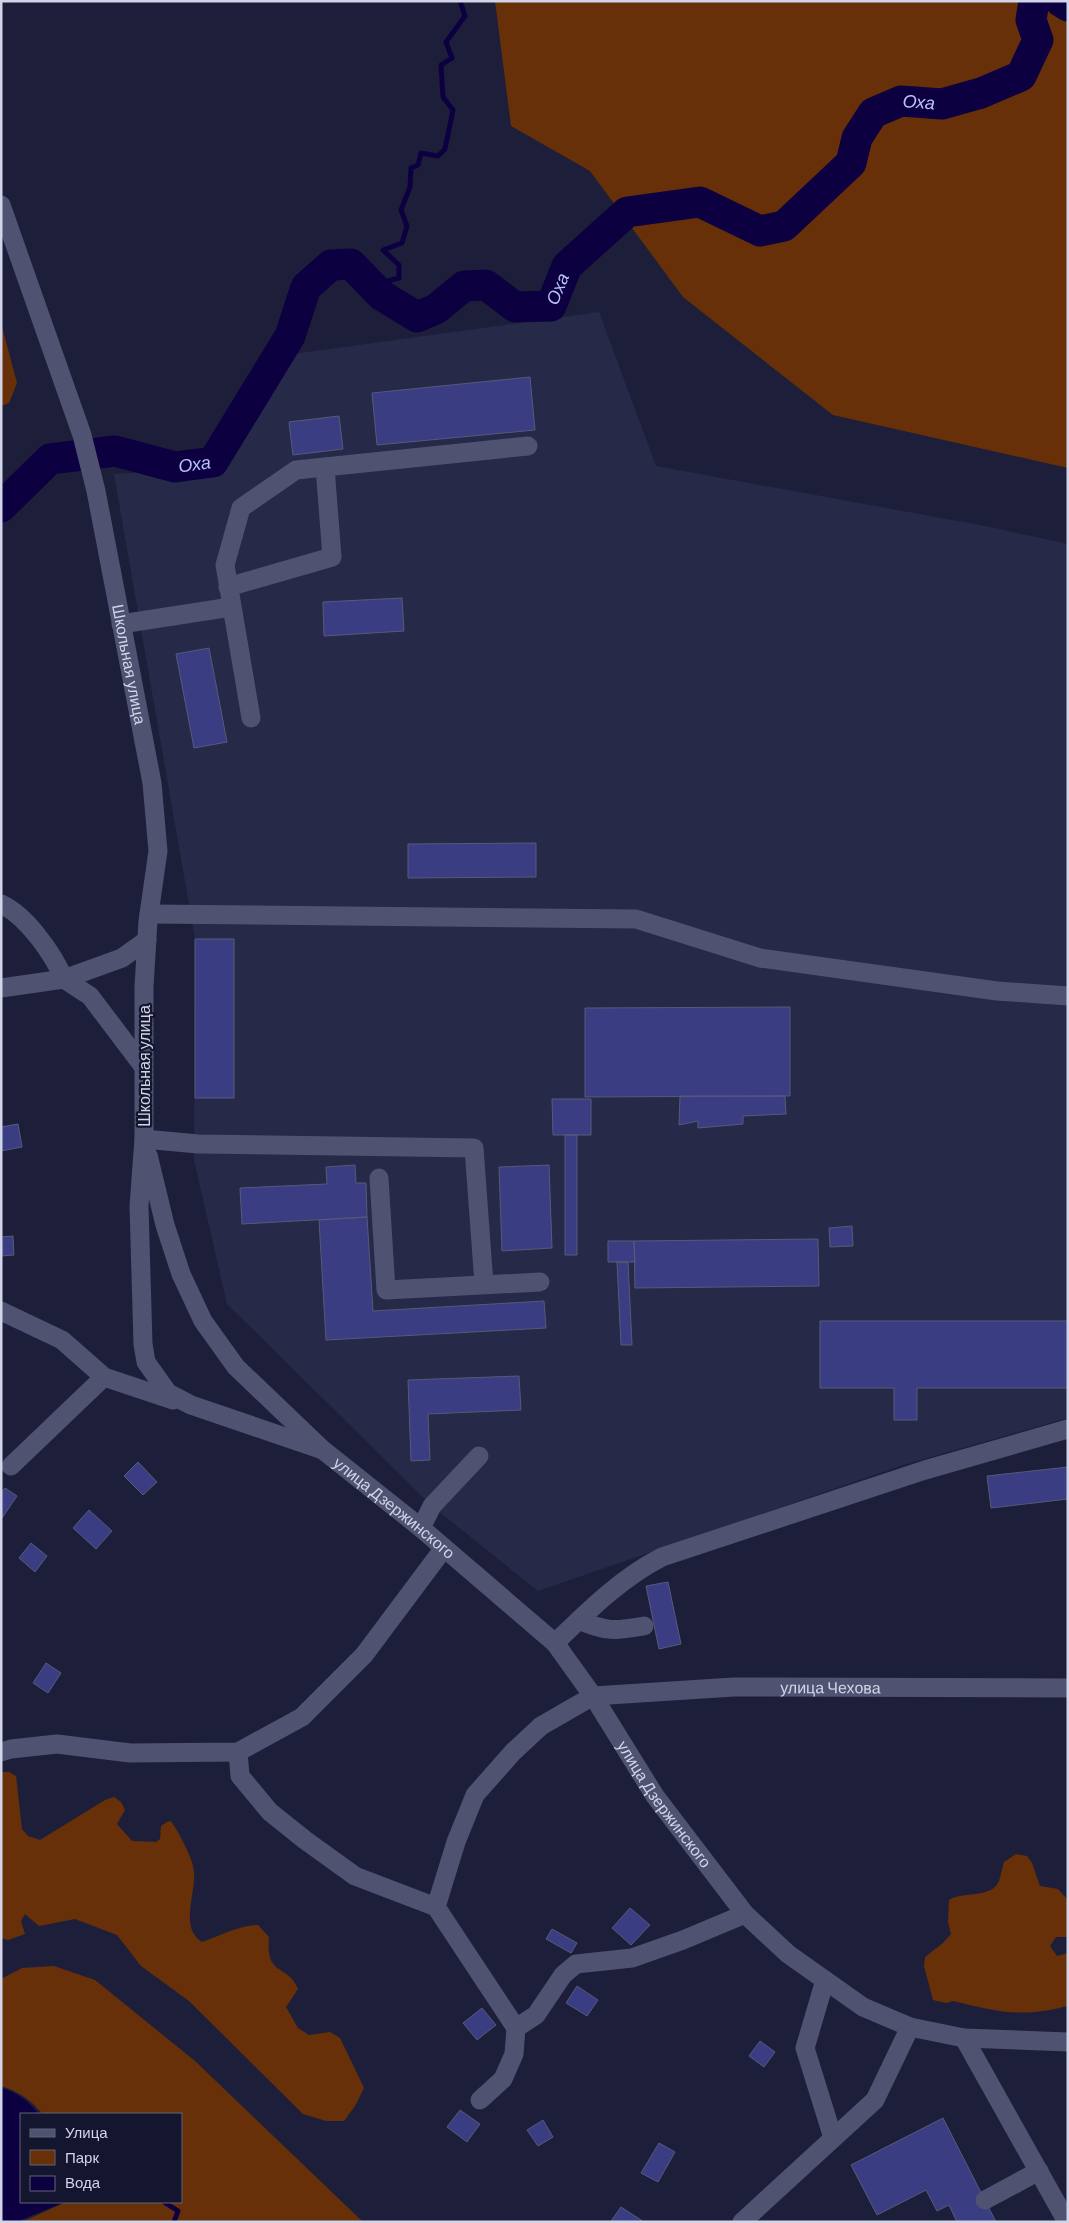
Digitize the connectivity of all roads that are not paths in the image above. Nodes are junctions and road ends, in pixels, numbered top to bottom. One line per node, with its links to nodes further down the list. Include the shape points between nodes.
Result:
1 (1, 205): 6 (street, Школьная улица, via 82,436 96,491)
2 (528, 446): 3 (street)
3 (325, 467): 4 (street, via 296,470 241,508 225,565); 4 (street, via 332,557)
4 (228, 587): 5 (street)
5 (231, 607): 6 (street); 7 (street)
6 (121, 624): 9 (street, Школьная улица, via 152,783 158,851)
7 (251, 718)
8 (1, 904): 11 (street, via 11,908 46,946)
9 (148, 914): 10 (street, Школьная улица); 13 (street, via 636,919 760,958 997,990)
10 (146, 940): 11 (street, via 122,958); 14 (street, Школьная улица)
11 (64, 979): 12 (street); 14 (street, via 90,996)
12 (1, 988)
13 (1068, 996)
14 (143, 1066): 15 (street, Школьная улица)
15 (144, 1139): 18 (street, via 198,1144 474,1148); 21 (street, улица Дзержинского, via 139,1206 146,1362 168,1394); 23 (street, улица Дзержинского, via 165,1225 181,1274 203,1321 236,1368)
16 (379, 1178): 18 (street, via 386,1290)
17 (540, 1282): 18 (street)
18 (484, 1284)
19 (1, 1311): 20 (street, via 62,1340)
20 (104, 1377): 21 (street); 25 (street)
21 (191, 1405): 23 (street, улица Дзержинского)
22 (1068, 1429): 28 (street, via 925,1470 662,1557 644,1566)
23 (323, 1450): 26 (street, улица Дзержинского)
24 (479, 1456): 26 (street, via 432,1506)
25 (11, 1466)
26 (421, 1528): 27 (street, улица Дзержинского)
27 (444, 1548): 30 (street, улица Дзержинского); 34 (street, via 364,1655 302,1717)
28 (578, 1620): 29 (street, via 604,1630); 30 (street)
29 (644, 1626)
30 (555, 1643): 32 (street, улица Дзержинского)
31 (1068, 1688): 32 (street, улица Чехова, via 734,1688)
32 (593, 1696): 35 (street, via 541,1726 475,1795); 36 (street, улица Дзержинского, via 655,1796)
33 (1, 1752): 34 (street, via 57,1744 130,1753)
34 (238, 1752): 35 (street, via 240,1776 270,1812 305,1840 355,1876)
35 (436, 1906): 39 (street)
36 (745, 1914): 37 (street, улица Дзержинского, via 788,1954); 39 (street, via 632,1958 576,1964 563,1975 536,2015)
37 (825, 1980): 38 (street, улица Дзержинского, via 862,2007); 43 (street, via 804,2048)
38 (910, 2027): 40 (street, улица Дзержинского); 43 (street, via 875,2100)
39 (516, 2028): 42 (street, via 514,2054 503,2079)
40 (964, 2038): 41 (street, улица Дзержинского); 44 (street)
41 (1068, 2042)
42 (480, 2100)
43 (833, 2138): 46 (street)
44 (1038, 2171): 45 (street); 47 (street)
45 (985, 2200)
46 (742, 2222)
47 (1067, 2222)

